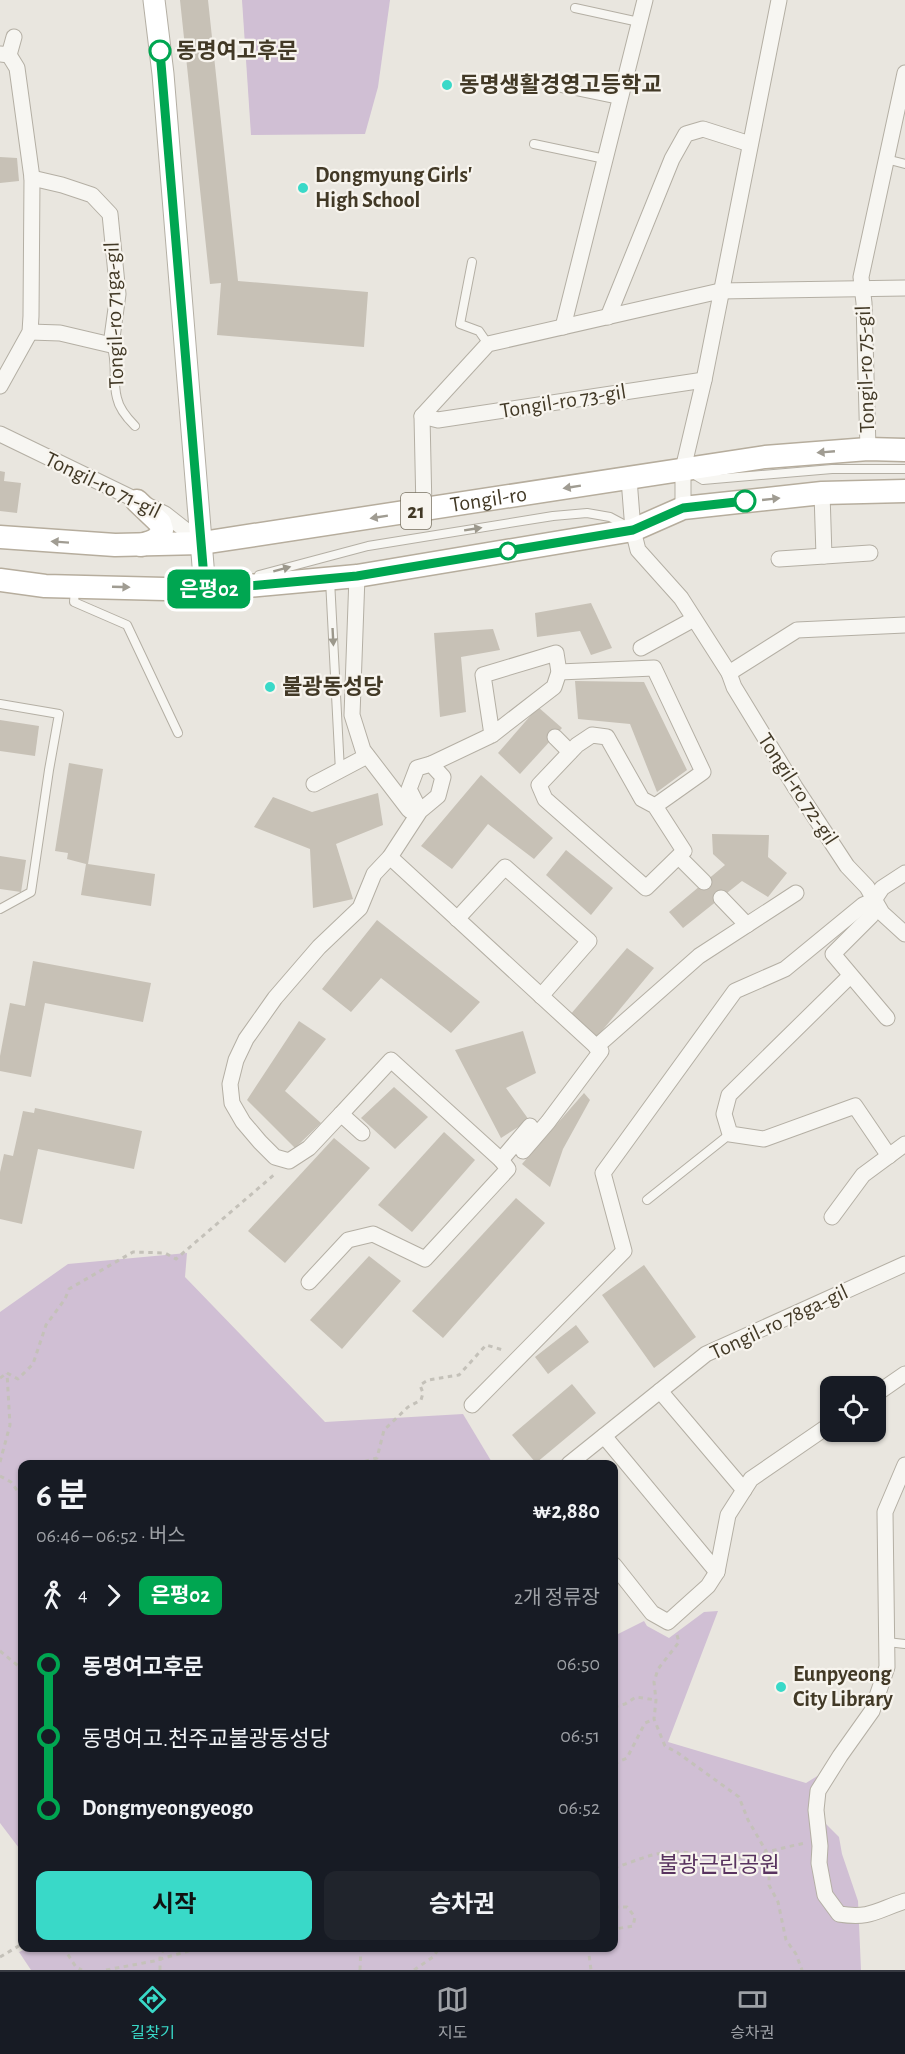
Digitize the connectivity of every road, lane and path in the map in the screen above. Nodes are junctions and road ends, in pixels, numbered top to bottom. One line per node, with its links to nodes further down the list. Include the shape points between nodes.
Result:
1 (154, 0): 44 (street)
2 (645, 0): 5 (street)
3 (779, 0): 13 (street)
4 (575, 8): 5 (lane)
5 (639, 22): 11 (street)
6 (14, 37): 7 (street)
7 (4, 54): 17 (street, via 17,68)
8 (905, 73): 10 (street, Tongil-ro 75-gil)
9 (557, 87): 11 (lane)
10 (902, 99): 15 (street, Tongil-ro 75-gil)
11 (620, 100): 14 (street)
12 (534, 144): 14 (lane)
13 (750, 144): 21 (street); 22 (street, via 703,129 686,134 672,159)
14 (605, 159): 23 (street)
15 (886, 159): 16 (lane); 19 (street, Tongil-ro 75-gil)
16 (905, 164)
17 (32, 178): 24 (street); 26 (street, Tongil-ro 71ga-gil, via 92,195 110,214 118,294)
18 (472, 262): 25 (lane, via 460,324 479,332)
19 (861, 288): 20 (street, Tongil-ro 75-gil); 21 (street, Tongil-ro 75-gil); 32 (street, Tongil-ro 75-gil)
20 (905, 288)
21 (720, 291): 22 (street); 27 (street)
22 (608, 317): 23 (street)
23 (563, 327): 25 (street)
24 (30, 332): 26 (street, via 60,333); 28 (street)
25 (488, 344): 29 (street)
26 (111, 345): 30 (lane, Tongil-ro 71ga-gil, via 117,399)
27 (704, 380): 29 (street, Tongil-ro 73-gil, via 438,420); 34 (street)
28 (0, 386)
29 (422, 416): 41 (street)
30 (135, 426)
31 (0, 434): 39 (street, Tongil-ro 71-gil)
32 (868, 449): 33 (main road, Tongil-ro / 21); 34 (main road, Tongil-ro / 21, one-way to 34, via 765,457)
33 (905, 450)
34 (683, 469): 35 (lane, via 704,480 832,469); 36 (main road, Tongil-ro / 21); 40 (street)
35 (905, 469)
36 (629, 478): 41 (main road, Tongil-ro / 21, one-way to 41); 42 (street, Tongil-ro 72-gil)
37 (905, 491): 38 (main road)
38 (822, 493): 40 (main road, one-way to 38); 47 (street)
39 (137, 501): 44 (street, Tongil-ro 71-gil, via 165,514); 45 (main road, via 162,530 156,540)
40 (683, 508): 42 (main road)
41 (424, 510): 44 (main road, Tongil-ro / 21, one-way to 44)
42 (633, 530): 49 (main road); 53 (lane, one-way to 42, via 368,546 553,516 587,513 610,517); 54 (street, Tongil-ro 72-gil, via 638,550 681,598)
43 (0, 537): 45 (main road, Tongil-ro / 21, one-way to 43)
44 (202, 543): 45 (main road, Tongil-ro / 21); 53 (street)
45 (141, 545)
46 (870, 553): 47 (street)
47 (824, 556): 48 (street)
48 (779, 559)
49 (357, 576): 50 (main road); 64 (street, via 352,716)
50 (329, 578): 53 (main road); 66 (lane, one-way to 66)
51 (0, 580): 52 (main road)
52 (75, 586): 53 (main road, one-way to 53); 60 (lane, via 74,602 127,625)
53 (205, 590)
54 (694, 619): 56 (street); 58 (street, Tongil-ro 72-gil)
55 (905, 625): 58 (street, via 797,630)
56 (641, 648)
57 (559, 672): 61 (street, via 554,687 529,711); 61 (street, via 556,653 483,675); 68 (street, via 654,668 703,772)
58 (729, 673): 76 (street, Tongil-ro 72-gil, via 795,787)
59 (0, 704): 77 (lane, via 59,714 31,892)
60 (178, 733)
61 (492, 735): 65 (street)
62 (555, 736): 63 (street)
63 (570, 752): 68 (street, via 592,735 607,737 642,799); 71 (street, via 539,785 545,799 646,888)
64 (367, 756): 66 (street); 69 (street, via 410,810)
65 (431, 764): 69 (street, via 442,777 438,796); 69 (street, via 417,768 410,784)
66 (340, 771): 67 (street)
67 (314, 784)
68 (655, 806): 71 (street, via 684,851)
69 (420, 811): 70 (street)
70 (390, 857): 78 (street); 93 (street, via 374,874 360,908 319,947 275,998 236,1060 230,1084 232,1103 260,1142 275,1157)
71 (678, 857): 73 (street)
72 (905, 873): 76 (street, via 882,888)
73 (704, 882)
74 (796, 894): 79 (street)
75 (721, 898): 79 (street)
76 (874, 900): 80 (street, Tongil-ro 72-gil, via 882,914); 81 (street, via 871,916 833,954); 98 (street, via 785,969 735,991 603,1173 624,1251)
77 (0, 909)
78 (457, 918): 82 (street); 82 (street, via 505,867 589,940)
79 (747, 925): 84 (street, via 699,956)
80 (905, 934)
81 (850, 976): 83 (street); 88 (street, via 729,1095 724,1114)
82 (541, 996): 84 (street)
83 (887, 1018)
84 (596, 1047): 90 (street, via 601,1051)
85 (341, 1114): 87 (street); 92 (street, via 392,1060); 93 (street, via 309,1148)
86 (530, 1126): 92 (street)
87 (362, 1133)
88 (730, 1134): 91 (street, via 764,1139 855,1106); 94 (lane)
89 (905, 1144): 91 (street)
90 (523, 1151)
91 (889, 1156): 95 (street, via 863,1175)
92 (501, 1160): 97 (street, via 508,1169 425,1259 373,1234 348,1240)
93 (289, 1161): 99 (path, via 176,1259 165,1253 133,1252 69,1289 46,1325 33,1364 18,1379)
94 (647, 1200)
95 (832, 1217)
96 (905, 1264): 103 (street, Tongil-ro 78ga-gil, via 706,1354)
97 (309, 1282)
98 (521, 1356): 104 (street); 107 (path, via 486,1345 459,1375 420,1385 421,1400 384,1430 376,1458)
99 (8, 1373): 101 (path); 109 (path, via 10,1425)
100 (905, 1374): 102 (street)
101 (0, 1378)
102 (886, 1387)
103 (660, 1391): 106 (street, Tongil-ro 78ga-gil); 112 (street)
104 (472, 1405)
105 (820, 1432): 112 (street, via 751,1479)
106 (604, 1436): 108 (street, Tongil-ro 78ga-gil); 115 (street)
107 (369, 1460)
108 (574, 1460)
109 (0, 1462)
110 (905, 1466): 117 (street, via 885,1512)
111 (0, 1476): 113 (path)
112 (744, 1490): 115 (street, via 728,1515)
113 (18, 1492)
114 (618, 1570): 116 (street, via 652,1613)
115 (717, 1572): 116 (street, via 708,1586)
116 (668, 1622): 121 (path, via 679,1642 658,1669 654,1682)
117 (887, 1642): 118 (lane); 125 (street, via 887,1667 872,1711 818,1791)
118 (905, 1644)
119 (0, 1651): 120 (path)
120 (18, 1666)
121 (656, 1701): 122 (path, via 636,1697); 123 (path)
122 (618, 1706)
123 (654, 1719): 124 (path, via 645,1723 627,1758); 126 (path, via 665,1746 739,1797)
124 (618, 1762)
125 (820, 1842): 126 (path); 128 (street, via 825,1895 839,1914 870,1916)
126 (766, 1851): 127 (path, via 720,1860 680,1852 649,1855); 146 (path, via 769,1885 778,1902 786,1940)
127 (618, 1867)
128 (905, 1901)
129 (618, 1907): 130 (path, via 627,1906 635,1917 633,1926)
130 (618, 1928)
131 (18, 1946): 138 (path)
132 (66, 1952): 140 (path)
133 (162, 1952): 139 (path)
134 (184, 1952): 139 (path)
135 (361, 1952): 143 (path)
136 (436, 1952): 144 (path)
137 (589, 1952): 145 (path)
138 (0, 1957)
139 (159, 1959): 141 (path); 142 (path)
140 (82, 1970)
141 (106, 1970)
142 (160, 1970)
143 (360, 1970)
144 (414, 1970)
145 (591, 1970)
146 (802, 1970)

